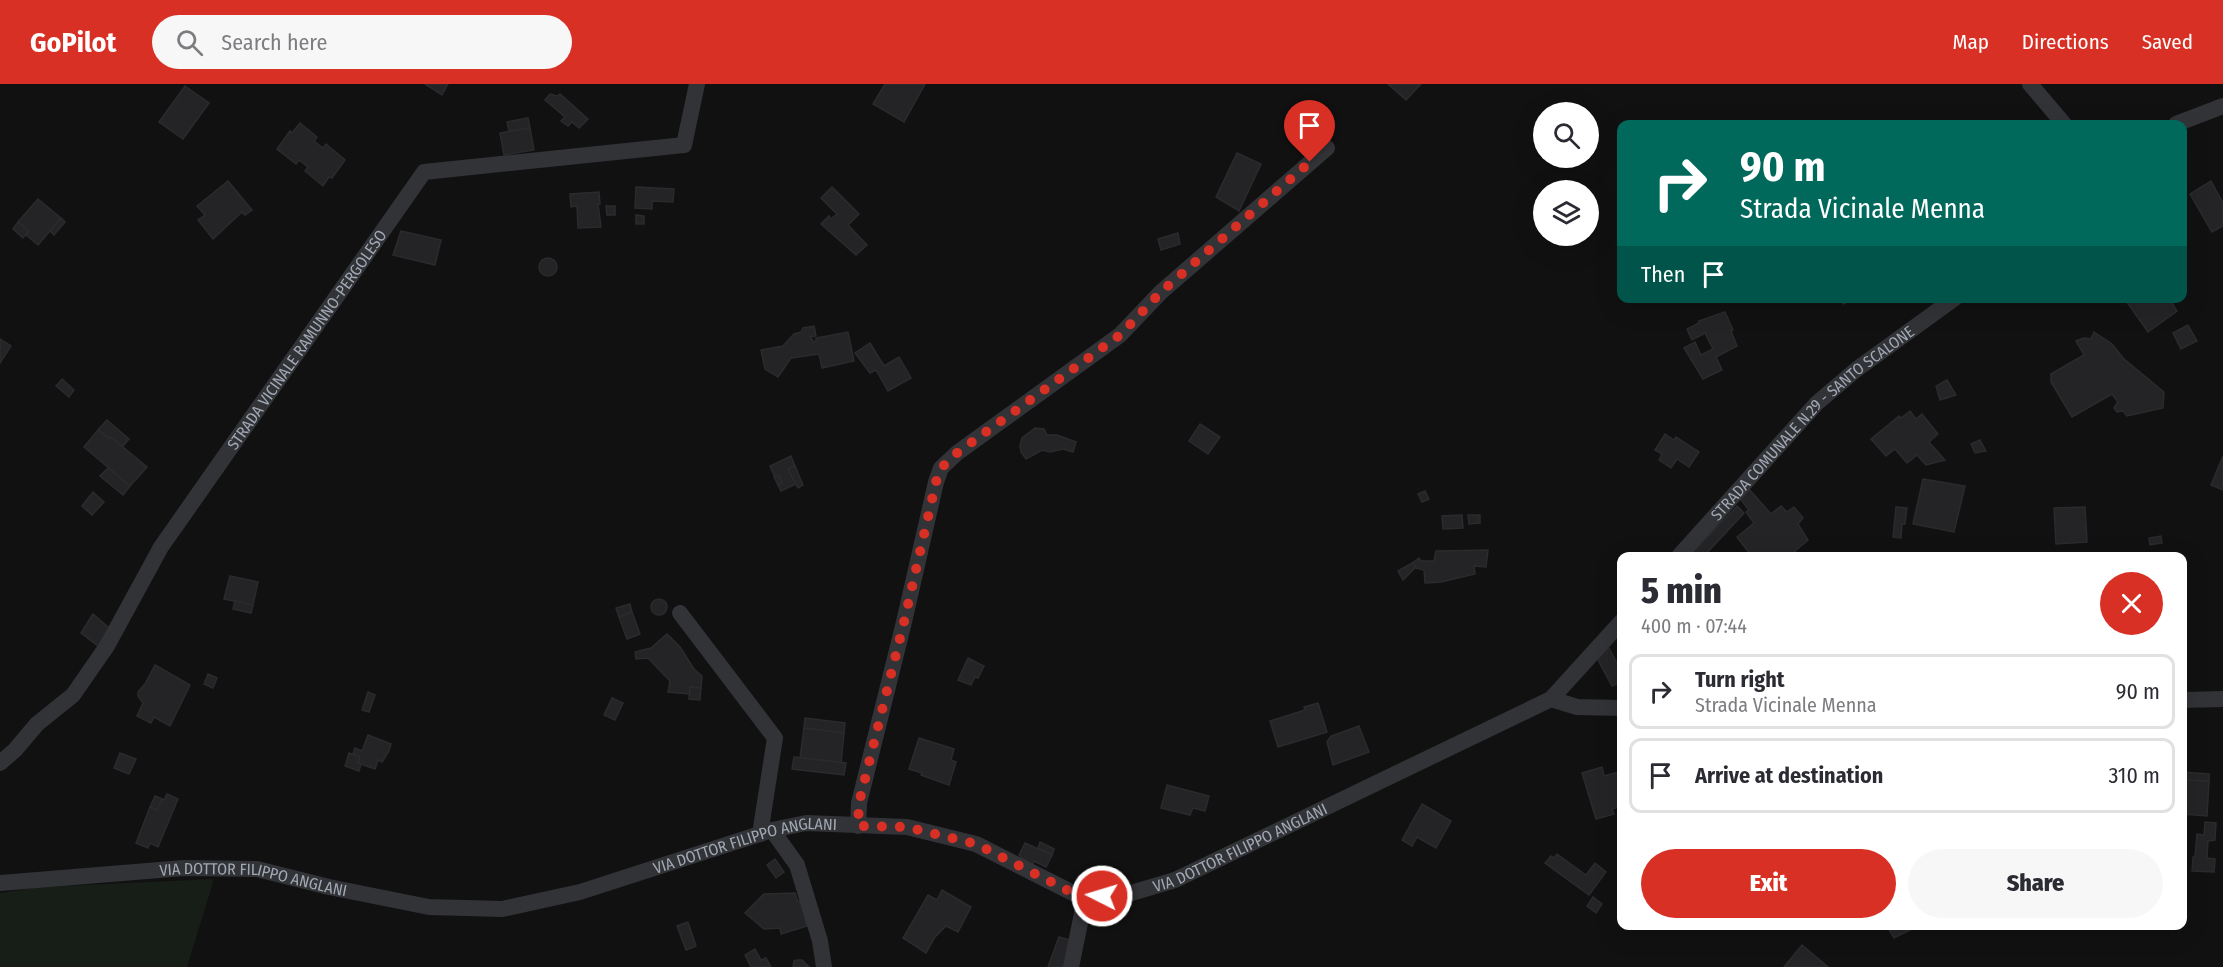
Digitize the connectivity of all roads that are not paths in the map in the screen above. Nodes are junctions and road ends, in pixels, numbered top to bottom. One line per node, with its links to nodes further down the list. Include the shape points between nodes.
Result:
1 (697, 84): 15 (street, STRADA VICINALE RAMUNNO-PERGOLESO, via 684,145 423,172 161,547 107,646 73,695 37,724)
2 (2030, 84): 4 (street)
3 (2223, 106): 5 (street)
4 (2061, 120)
5 (2186, 120)
6 (1327, 148): 16 (street, via 1169,285 1120,335 941,468 859,803)
7 (1948, 303): 8 (street, STRADA COMUNALE N.29 - SANTO SCALONE, via 1817,403)
8 (1683, 552)
9 (680, 613): 17 (street, via 775,738)
10 (1617, 626): 11 (street)
11 (1551, 699): 14 (street, via 1577,707); 19 (street, VIA DOTTOR FILIPPO ANGLANI, via 1176,880 1118,897)
12 (2223, 699): 13 (street)
13 (2187, 700)
14 (1617, 708)
15 (0, 763)
16 (858, 826): 17 (street, VIA DOTTOR FILIPPO ANGLANI, via 806,823); 19 (street, VIA DOTTOR FILIPPO ANGLANI, via 906,827 976,844 1073,893)
17 (766, 832): 18 (street, VIA DOTTOR FILIPPO ANGLANI, via 580,892 502,909 429,907 256,869 184,868); 20 (street, via 796,865 820,941)
18 (0, 883)
19 (1086, 894): 21 (street)
20 (824, 967)
21 (1071, 967)

